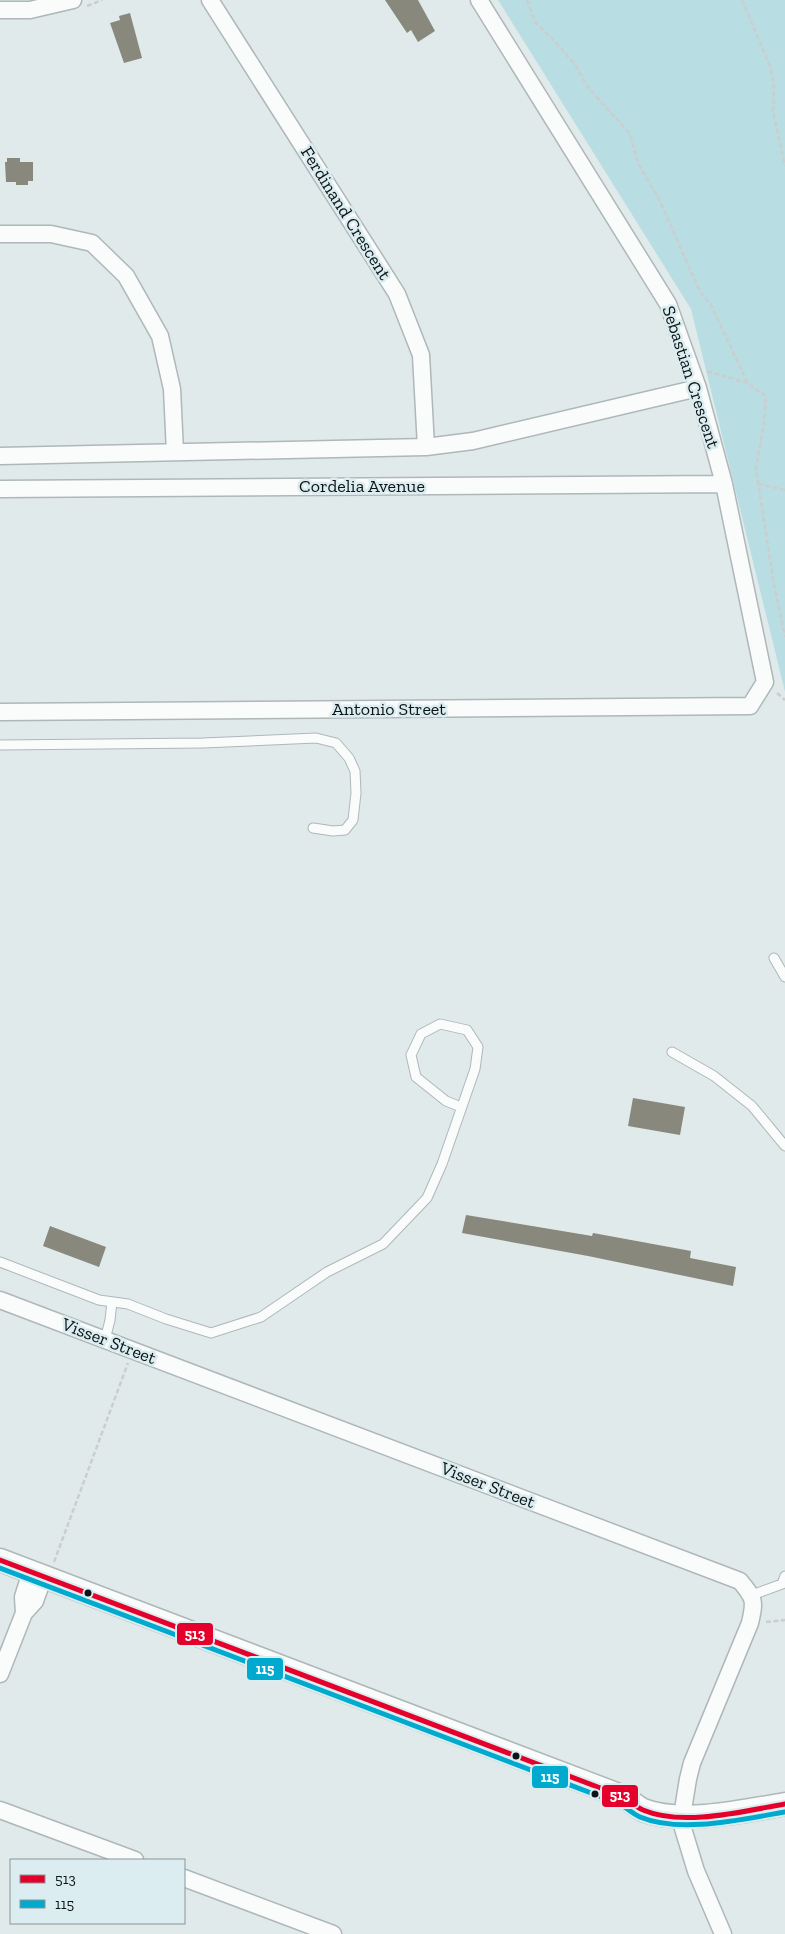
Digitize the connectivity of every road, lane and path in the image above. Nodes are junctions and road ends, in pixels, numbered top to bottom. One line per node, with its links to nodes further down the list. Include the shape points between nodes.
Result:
1 (73, 0): 6 (street, via 30,10)
2 (210, 0): 12 (street, Ferdinand Crescent, via 397,294 421,355)
3 (479, 0): 11 (street, Sebastian Crescent, via 668,304)
4 (527, 0): 10 (path, via 535,22 555,41 576,66 587,86 630,134 638,163 659,199 700,292 711,305)
5 (742, 0): 7 (path, via 771,68 773,111)
6 (0, 10)
7 (785, 166)
8 (0, 234): 13 (street, via 51,234 92,244 126,276 160,336 172,389)
9 (706, 370): 10 (path)
10 (748, 384): 16 (path, via 766,396 756,469)
11 (698, 388): 12 (street, Cordelia Avenue, via 473,441); 15 (street, Sebastian Crescent)
12 (426, 447): 13 (street, Cordelia Avenue)
13 (175, 452): 14 (street, Cordelia Avenue)
14 (0, 456)
15 (724, 484): 17 (street, Cordelia Avenue); 20 (street, Sebastian Crescent)
16 (758, 484): 18 (path); 19 (path)
17 (0, 489)
18 (785, 490)
19 (785, 636)
20 (765, 682): 21 (street, Antonio Street, via 750,706)
21 (0, 712)
22 (0, 745): 23 (lane, via 202,744 316,738 336,743 349,758 354,771 353,820 346,830)
23 (313, 828)
24 (774, 958): 25 (lane)
25 (785, 977)
26 (672, 1052): 28 (lane, via 714,1076 752,1106)
27 (460, 1107): 27 (lane, via 446,1101 416,1077 410,1055 421,1034 440,1024 467,1030 478,1048 475,1069); 31 (lane, via 442,1164 427,1198 383,1244 327,1272 261,1317 211,1333 128,1304)
28 (785, 1146)
29 (0, 1262): 31 (lane)
30 (0, 1300): 32 (street, Visser Street)
31 (112, 1302): 32 (lane)
32 (105, 1340): 33 (street, Visser Street)
33 (132, 1350): 35 (path); 37 (street, Visser Street, via 740,1581)
34 (0, 1560): 35 (street)
35 (41, 1575): 38 (street, via 23,1598 24,1613); 41 (street, via 624,1797 645,1797)
36 (785, 1576): 37 (lane, via 782,1584)
37 (752, 1595): 41 (street, via 754,1607 750,1624 692,1763)
38 (0, 1674)
39 (785, 1788): 41 (street)
40 (785, 1804): 41 (street, via 738,1812)
41 (683, 1809): 46 (street, via 684,1834)
42 (0, 1810): 43 (street)
43 (132, 1859)
44 (185, 1878): 45 (street)
45 (333, 1934)
46 (723, 1934)

